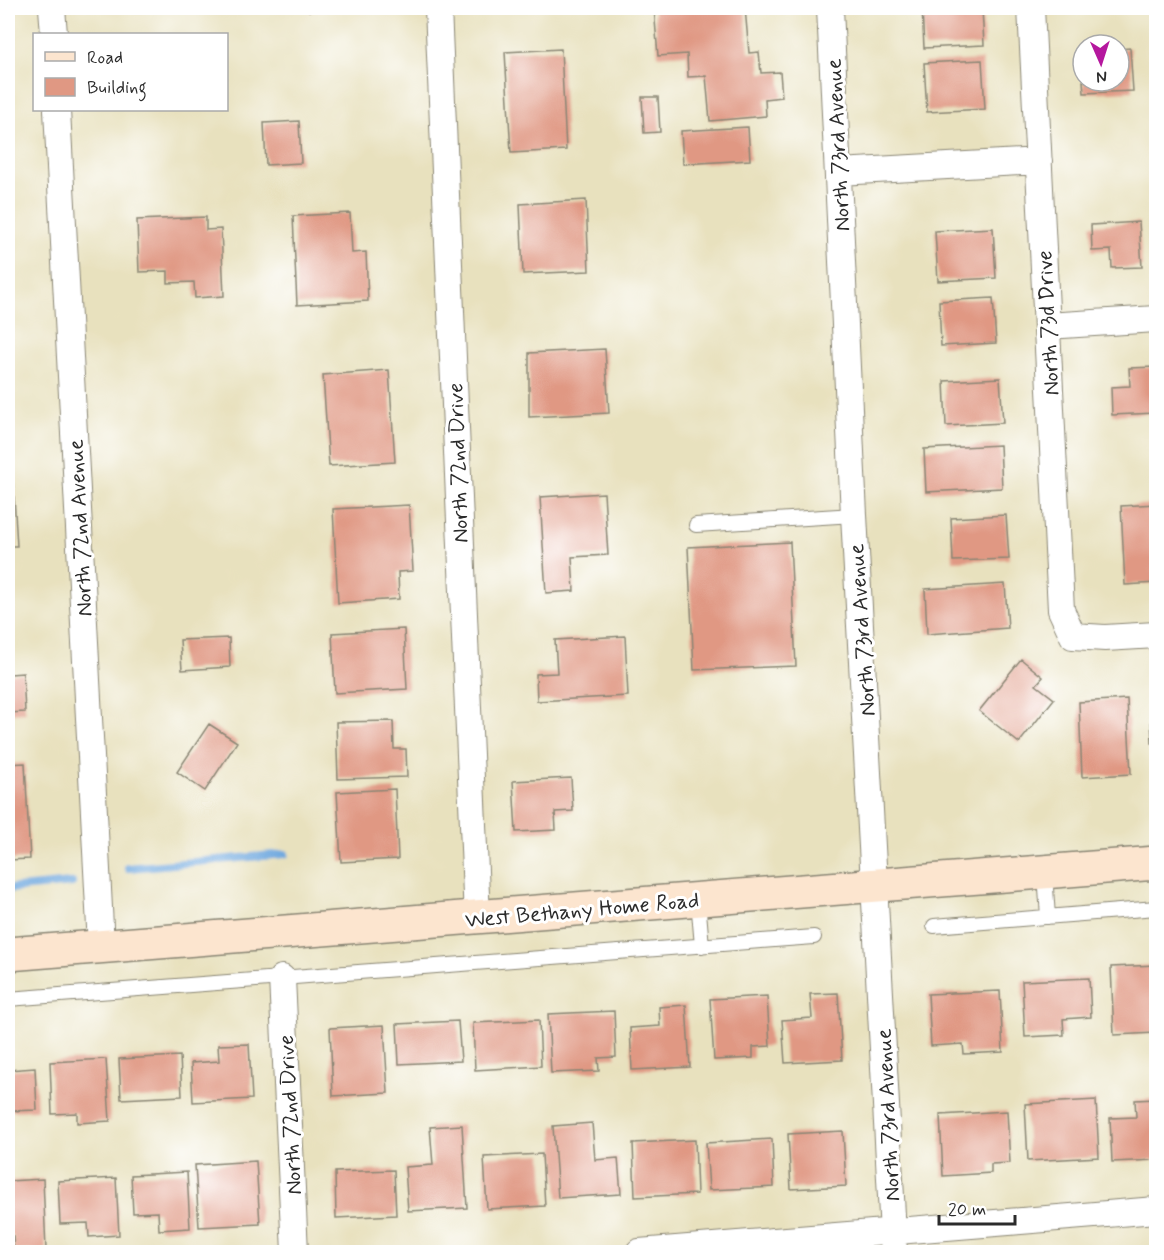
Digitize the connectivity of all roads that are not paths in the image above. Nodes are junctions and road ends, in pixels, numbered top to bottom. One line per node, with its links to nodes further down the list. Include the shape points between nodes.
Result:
1 (52, 8): 5 (street)
2 (438, 8): 20 (street, North 72nd Drive)
3 (830, 8): 8 (street, North 73rd Avenue)
4 (1031, 8): 7 (street, North 73d Drive)
5 (54, 33)
6 (57, 111): 23 (street, North 72nd Avenue)
7 (1039, 160): 8 (street); 10 (street, North 73d Drive)
8 (839, 172): 11 (street, North 73rd Avenue)
9 (1156, 319): 10 (street)
10 (1047, 326): 13 (street, North 73d Drive, via 1061,610 1073,636)
11 (854, 515): 12 (lane); 16 (street, North 73rd Avenue)
12 (696, 525)
13 (1156, 635)
14 (1156, 863): 15 (main road, West Bethany Home Road)
15 (1045, 873): 16 (main road, West Bethany Home Road); 19 (lane)
16 (876, 886): 17 (main road, West Bethany Home Road); 29 (street, North 73rd Avenue)
17 (698, 900): 20 (main road, West Bethany Home Road); 24 (lane)
18 (1156, 908): 19 (lane)
19 (1048, 917): 21 (lane)
20 (477, 918): 23 (main road, West Bethany Home Road)
21 (934, 926)
22 (814, 937): 24 (lane, West Bethany Home Road)
23 (101, 946): 25 (main road, West Bethany Home Road)
24 (702, 946): 26 (lane, West Bethany Home Road)
25 (8, 954)
26 (282, 978): 27 (lane, West Bethany Home Road); 30 (street, North 72nd Drive)
27 (8, 999)
28 (1156, 1210): 29 (street)
29 (894, 1242): 31 (street)
30 (295, 1252)
31 (639, 1252)

